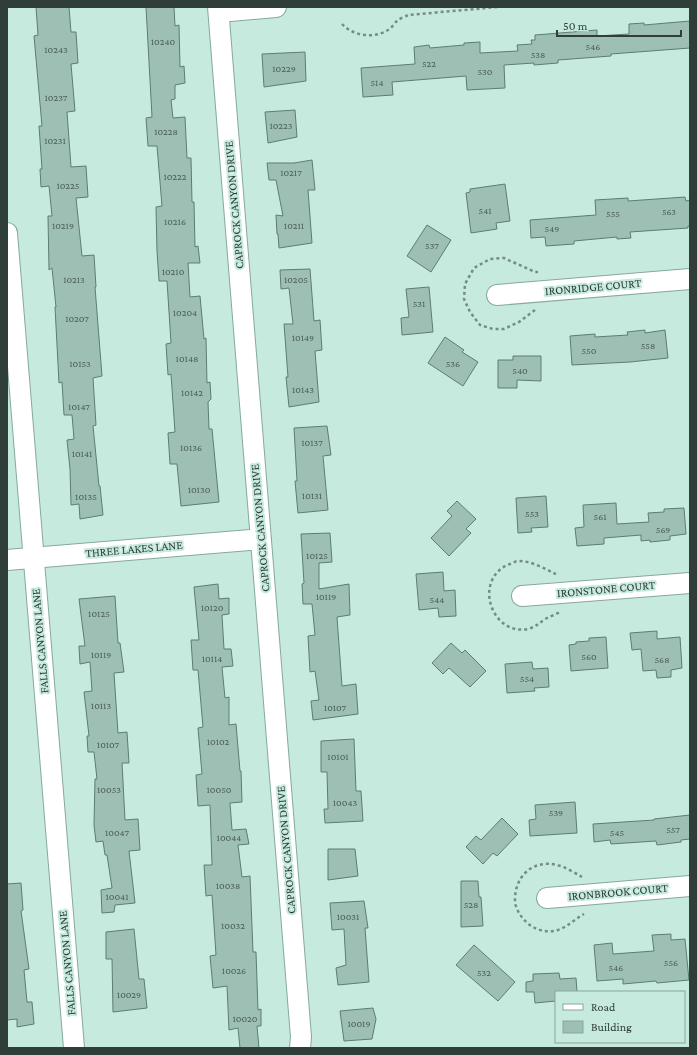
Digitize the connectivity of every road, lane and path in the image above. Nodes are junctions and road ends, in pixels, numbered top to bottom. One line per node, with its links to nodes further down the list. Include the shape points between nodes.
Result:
1 (276, 7): 3 (street)
2 (498, 7): 4 (path, via 408,15 396,21 389,30 376,34 357,34 347,30)
3 (219, 9): 8 (street, CAPROCK CANYON DRIVE)
4 (342, 24)
5 (7, 233): 9 (street, FALLS CANYON LANE)
6 (690, 279): 7 (street, IRONRIDGE COURT)
7 (497, 295)
8 (261, 539): 9 (street, THREE LAKES LANE); 16 (street, CAPROCK CANYON DRIVE)
9 (34, 558): 10 (street, THREE LAKES LANE); 15 (street, FALLS CANYON LANE)
10 (7, 560)
11 (690, 583): 12 (street, IRONSTONE COURT)
12 (522, 596)
13 (690, 886): 14 (street, IRONBROOK COURT)
14 (547, 898)
15 (74, 1048)
16 (300, 1048)

